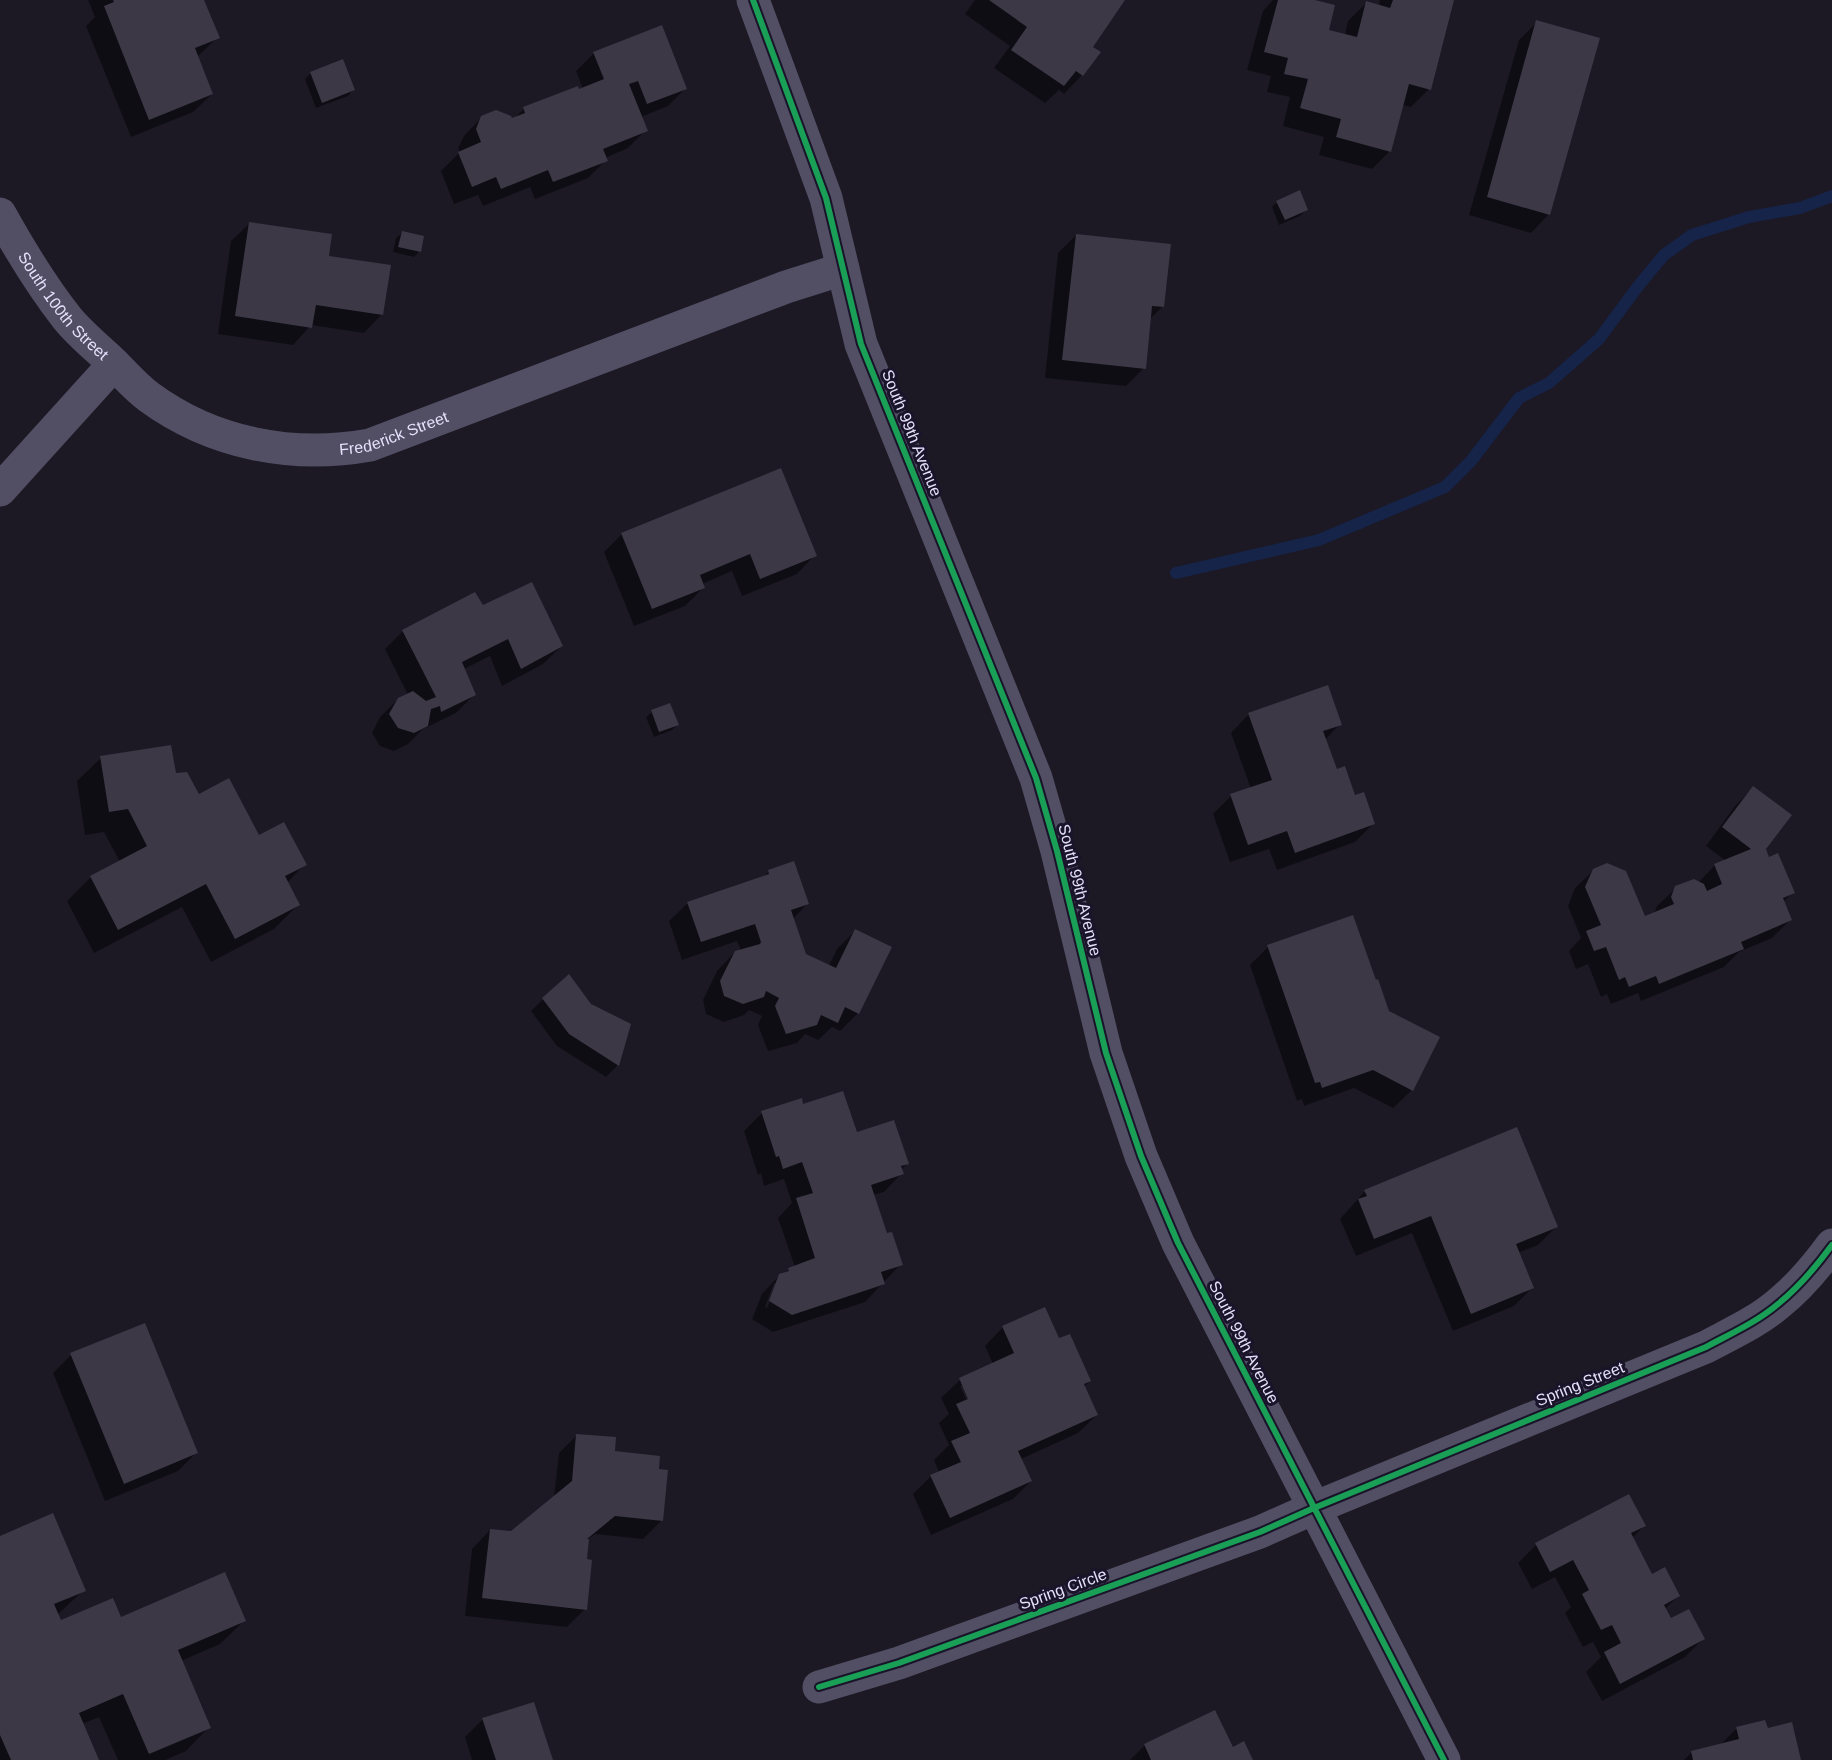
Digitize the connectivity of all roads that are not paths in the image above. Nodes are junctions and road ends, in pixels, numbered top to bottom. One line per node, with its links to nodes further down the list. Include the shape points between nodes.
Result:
1 (753, 0): 3 (street, South 99th Avenue, via 826,198)
2 (0, 214): 4 (street, South 100th Street, via 22,254 68,319)
3 (843, 269): 4 (street, Frederick Street, via 786,287 370,445 344,450 302,451 218,434 148,396); 7 (street, South 99th Avenue, via 861,344 1036,778 1106,1053 1140,1156 1178,1243)
4 (114, 364): 5 (street)
5 (0, 490)
6 (1832, 1245): 7 (street, Spring Street, via 1814,1270 1778,1305 1740,1330)
7 (1314, 1508): 8 (street, Spring Circle, via 1260,1532 910,1659); 9 (street, South 99th Avenue)
8 (819, 1687)
9 (1444, 1760)

